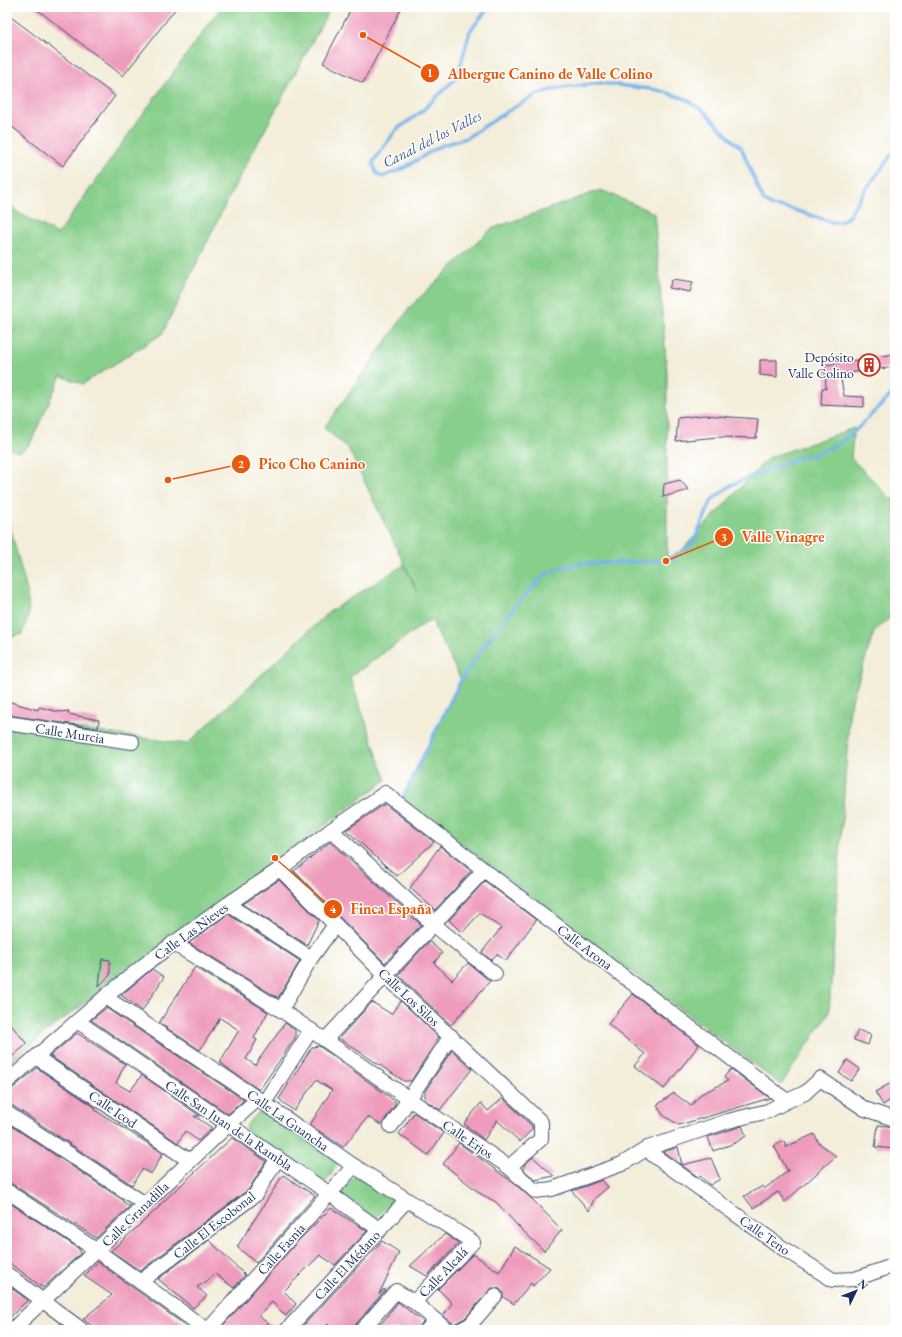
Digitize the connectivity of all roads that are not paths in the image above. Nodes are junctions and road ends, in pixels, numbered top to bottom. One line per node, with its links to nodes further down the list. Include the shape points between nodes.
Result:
1 (7, 723): 2 (street, Calle Murcia)
2 (132, 742)
3 (384, 793): 4 (street, Calle Las Nieves); 6 (street, Calle Arona)
4 (331, 830): 5 (street, Calle Las Nieves); 8 (street)
5 (280, 869): 7 (street, Calle Las Nieves); 9 (street, Calle Los Silos)
6 (484, 870): 8 (street); 24 (street, Calle Arona)
7 (228, 904): 10 (street, Calle Las Nieves); 11 (street)
8 (433, 924): 12 (street); 13 (street)
9 (335, 925): 11 (street); 13 (street, Calle Los Silos)
10 (173, 943): 14 (street, Calle Las Nieves); 15 (street, Calle Erjos)
11 (311, 958): 15 (street)
12 (495, 974)
13 (386, 976): 18 (street, Calle Los Silos); 19 (street)
14 (105, 997): 16 (street, Calle Las Nieves); 23 (street, Calle La Guancha)
15 (281, 1010): 17 (street, Calle Erjos)
16 (77, 1021): 20 (street, Calle Las Nieves); 27 (street, Calle San Juan de la Rambla)
17 (311, 1030): 19 (street, Calle Erjos); 23 (street, Calle Granadilla)
18 (451, 1036): 22 (street); 33 (street, Calle Los Silos, via 541,1122 541,1139)
19 (325, 1040): 22 (street, Calle Erjos)
20 (36, 1057): 21 (street, Calle Las Nieves); 31 (street, Calle Icod)
21 (7, 1082)
22 (410, 1099): 28 (street); 33 (street, Calle Erjos)
23 (261, 1101): 27 (street, Calle Granadilla); 32 (street, Calle La Guancha)
24 (787, 1101): 26 (street, Calle Erjos, via 805,1093 820,1079 865,1109); 29 (street, Calle Erjos, via 768,1111 728,1121)
25 (7, 1113): 37 (street)
26 (895, 1117)
27 (228, 1125): 30 (street, Calle San Juan de la Rambla); 31 (street, Calle Granadilla)
28 (391, 1126)
29 (648, 1148): 33 (street, Calle Erjos, via 622,1164 552,1189 535,1191); 41 (street, Calle Teno, via 653,1155 777,1245 833,1280 855,1279)
30 (278, 1158): 35 (street, Calle San Juan de la Rambla); 43 (street, Calle El Escobonal, via 255,1196)
31 (190, 1162): 37 (street, Calle Granadilla)
32 (354, 1166): 35 (street, Calle Fasnia); 36 (street, Calle La Guancha)
33 (509, 1167)
34 (7, 1191): 40 (street)
35 (330, 1194): 38 (street, Calle San Juan de la Rambla); 50 (street, Calle Fasnia)
36 (407, 1200): 38 (street, Calle El Médano); 39 (street, Calle La Guancha)
37 (145, 1204): 40 (street, Calle Granadilla)
38 (380, 1230): 51 (street, Calle El Médano)
39 (473, 1242): 46 (street, Calle Alcalá)
40 (96, 1250): 43 (street); 45 (street, Calle Granadilla)
41 (895, 1265)
42 (7, 1274): 45 (street)
43 (140, 1282): 50 (street)
44 (495, 1296): 53 (street, via 470,1325)
45 (43, 1300): 48 (street, Calle Granadilla); 49 (street)
46 (414, 1302): 47 (street, Calle Alcalá); 52 (street, Calle Alcalá, via 396,1291)
47 (437, 1327)
48 (12, 1330)
49 (82, 1330)
50 (208, 1330)
51 (287, 1330)
52 (362, 1330)
53 (460, 1330)

